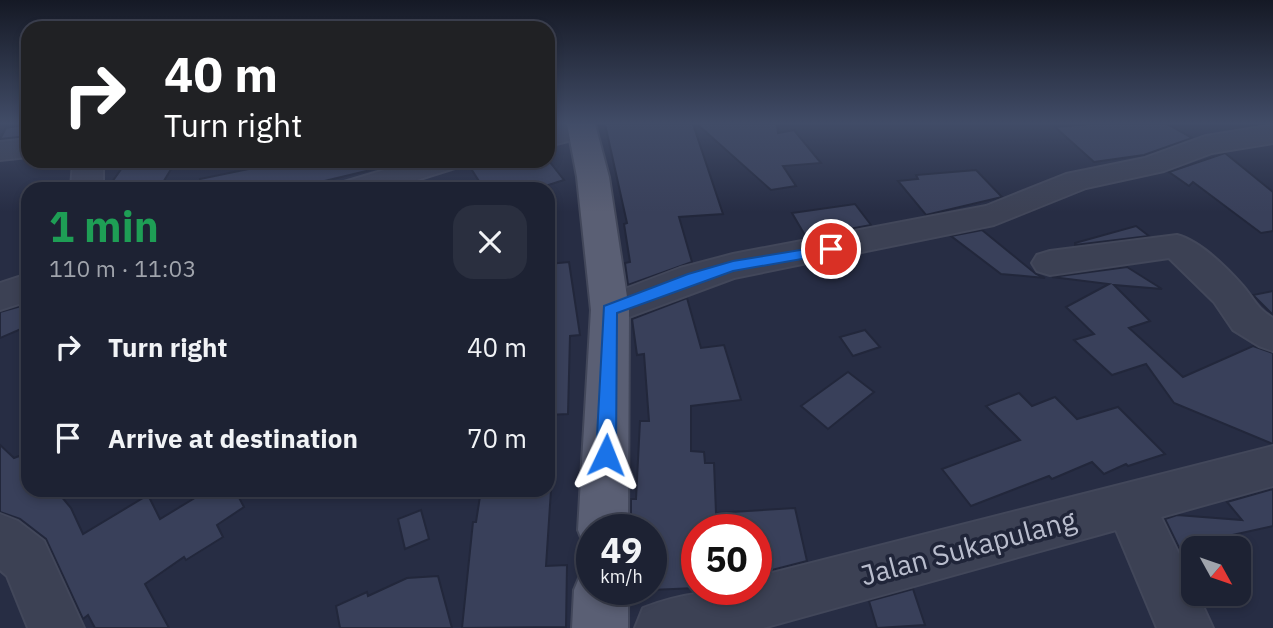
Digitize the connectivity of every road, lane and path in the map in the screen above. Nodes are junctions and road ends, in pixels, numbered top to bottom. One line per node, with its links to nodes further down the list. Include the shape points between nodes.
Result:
1 (581, 153): 8 (main road, via 593,177)
2 (1184, 153): 8 (street, via 1153,165 1077,181 994,215 733,266)
3 (424, 168): 4 (street)
4 (378, 182)
5 (1050, 263): 9 (street, via 1177,246 1230,296 1240,316)
6 (21, 290): 7 (street)
7 (0, 297)
8 (610, 310): 12 (main road)
9 (1273, 336)
10 (1273, 466): 11 (street, Jalan Sukapulang)
11 (1130, 504): 17 (street, Jalan Sukapulang); 18 (street)
12 (604, 514)
13 (0, 538): 15 (street, via 26,559)
14 (601, 605): 16 (main road)
15 (56, 628)
16 (600, 628)
17 (663, 628)
18 (1185, 628)

